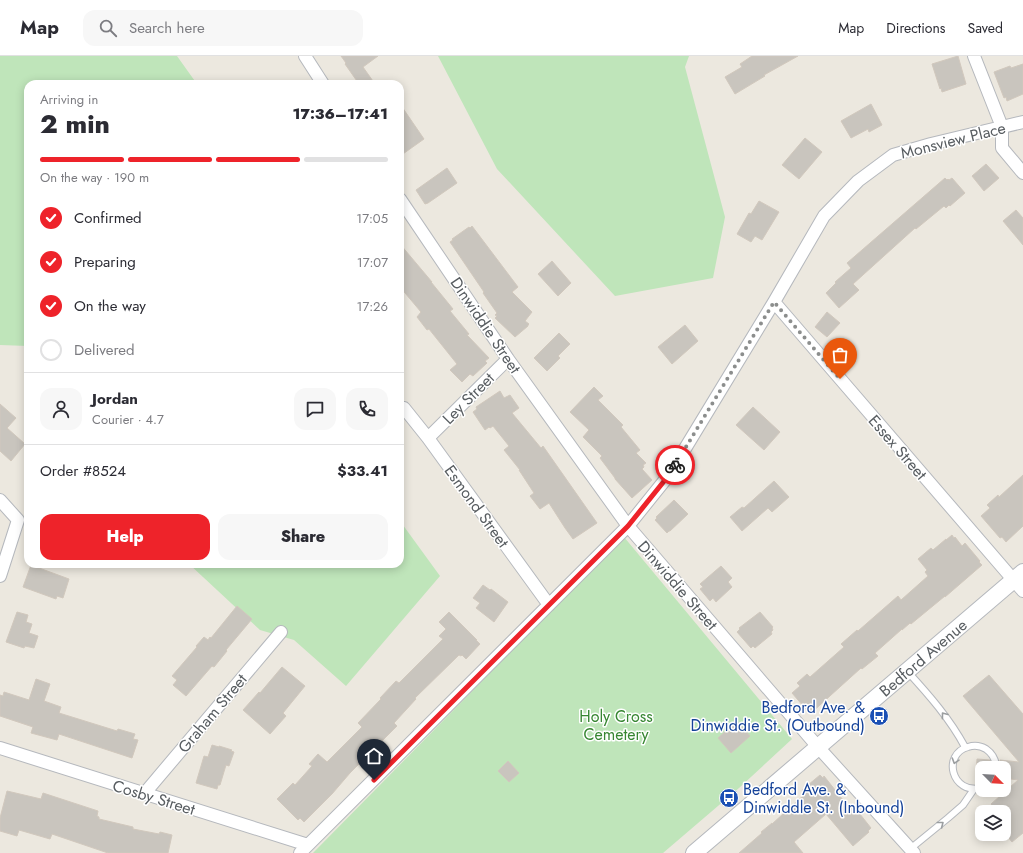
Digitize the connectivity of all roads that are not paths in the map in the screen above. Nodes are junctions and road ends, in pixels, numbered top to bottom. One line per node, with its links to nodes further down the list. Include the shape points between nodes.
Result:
1 (305, 56): 3 (street)
2 (974, 56): 5 (street)
3 (321, 80)
4 (1023, 122): 5 (street, Monsview Place)
5 (1002, 127): 6 (street, via 1002,148); 8 (street, Monsview Place, via 893,155 858,181 824,216)
6 (1023, 173)
7 (404, 205): 9 (street, Dinwiddie Street)
8 (774, 302): 14 (street, Monsview Place, via 669,475); 16 (street, Essex Street)
9 (508, 358): 11 (street, Ley Street); 14 (street, Dinwiddie Street)
10 (404, 408): 11 (street, Esmond Street)
11 (428, 438): 17 (street, Esmond Street)
12 (0, 500): 13 (street)
13 (23, 521): 15 (street)
14 (628, 526): 17 (street, Monsview Place); 20 (street, Dinwiddie Street)
15 (0, 576)
16 (1020, 581): 19 (street, Bedford Avenue)
17 (549, 605): 26 (street, Monsview Place)
18 (281, 632): 25 (street, Graham Street)
19 (907, 670): 20 (street, Bedford Avenue); 22 (lane, one-way to 19, via 957,732)
20 (818, 747): 27 (street, Dinwiddie Street); 28 (street, Bedford Avenue)
21 (0, 748): 25 (street, Cosby Street)
22 (965, 748): 23 (lane, via 985,748); 24 (lane, one-way to 24, via 955,757 953,771 960,784)
23 (995, 761)
24 (974, 789): 27 (lane, one-way to 24, via 964,805)
25 (144, 794): 26 (street, Cosby Street)
26 (304, 849)
27 (912, 851)
28 (694, 853)

